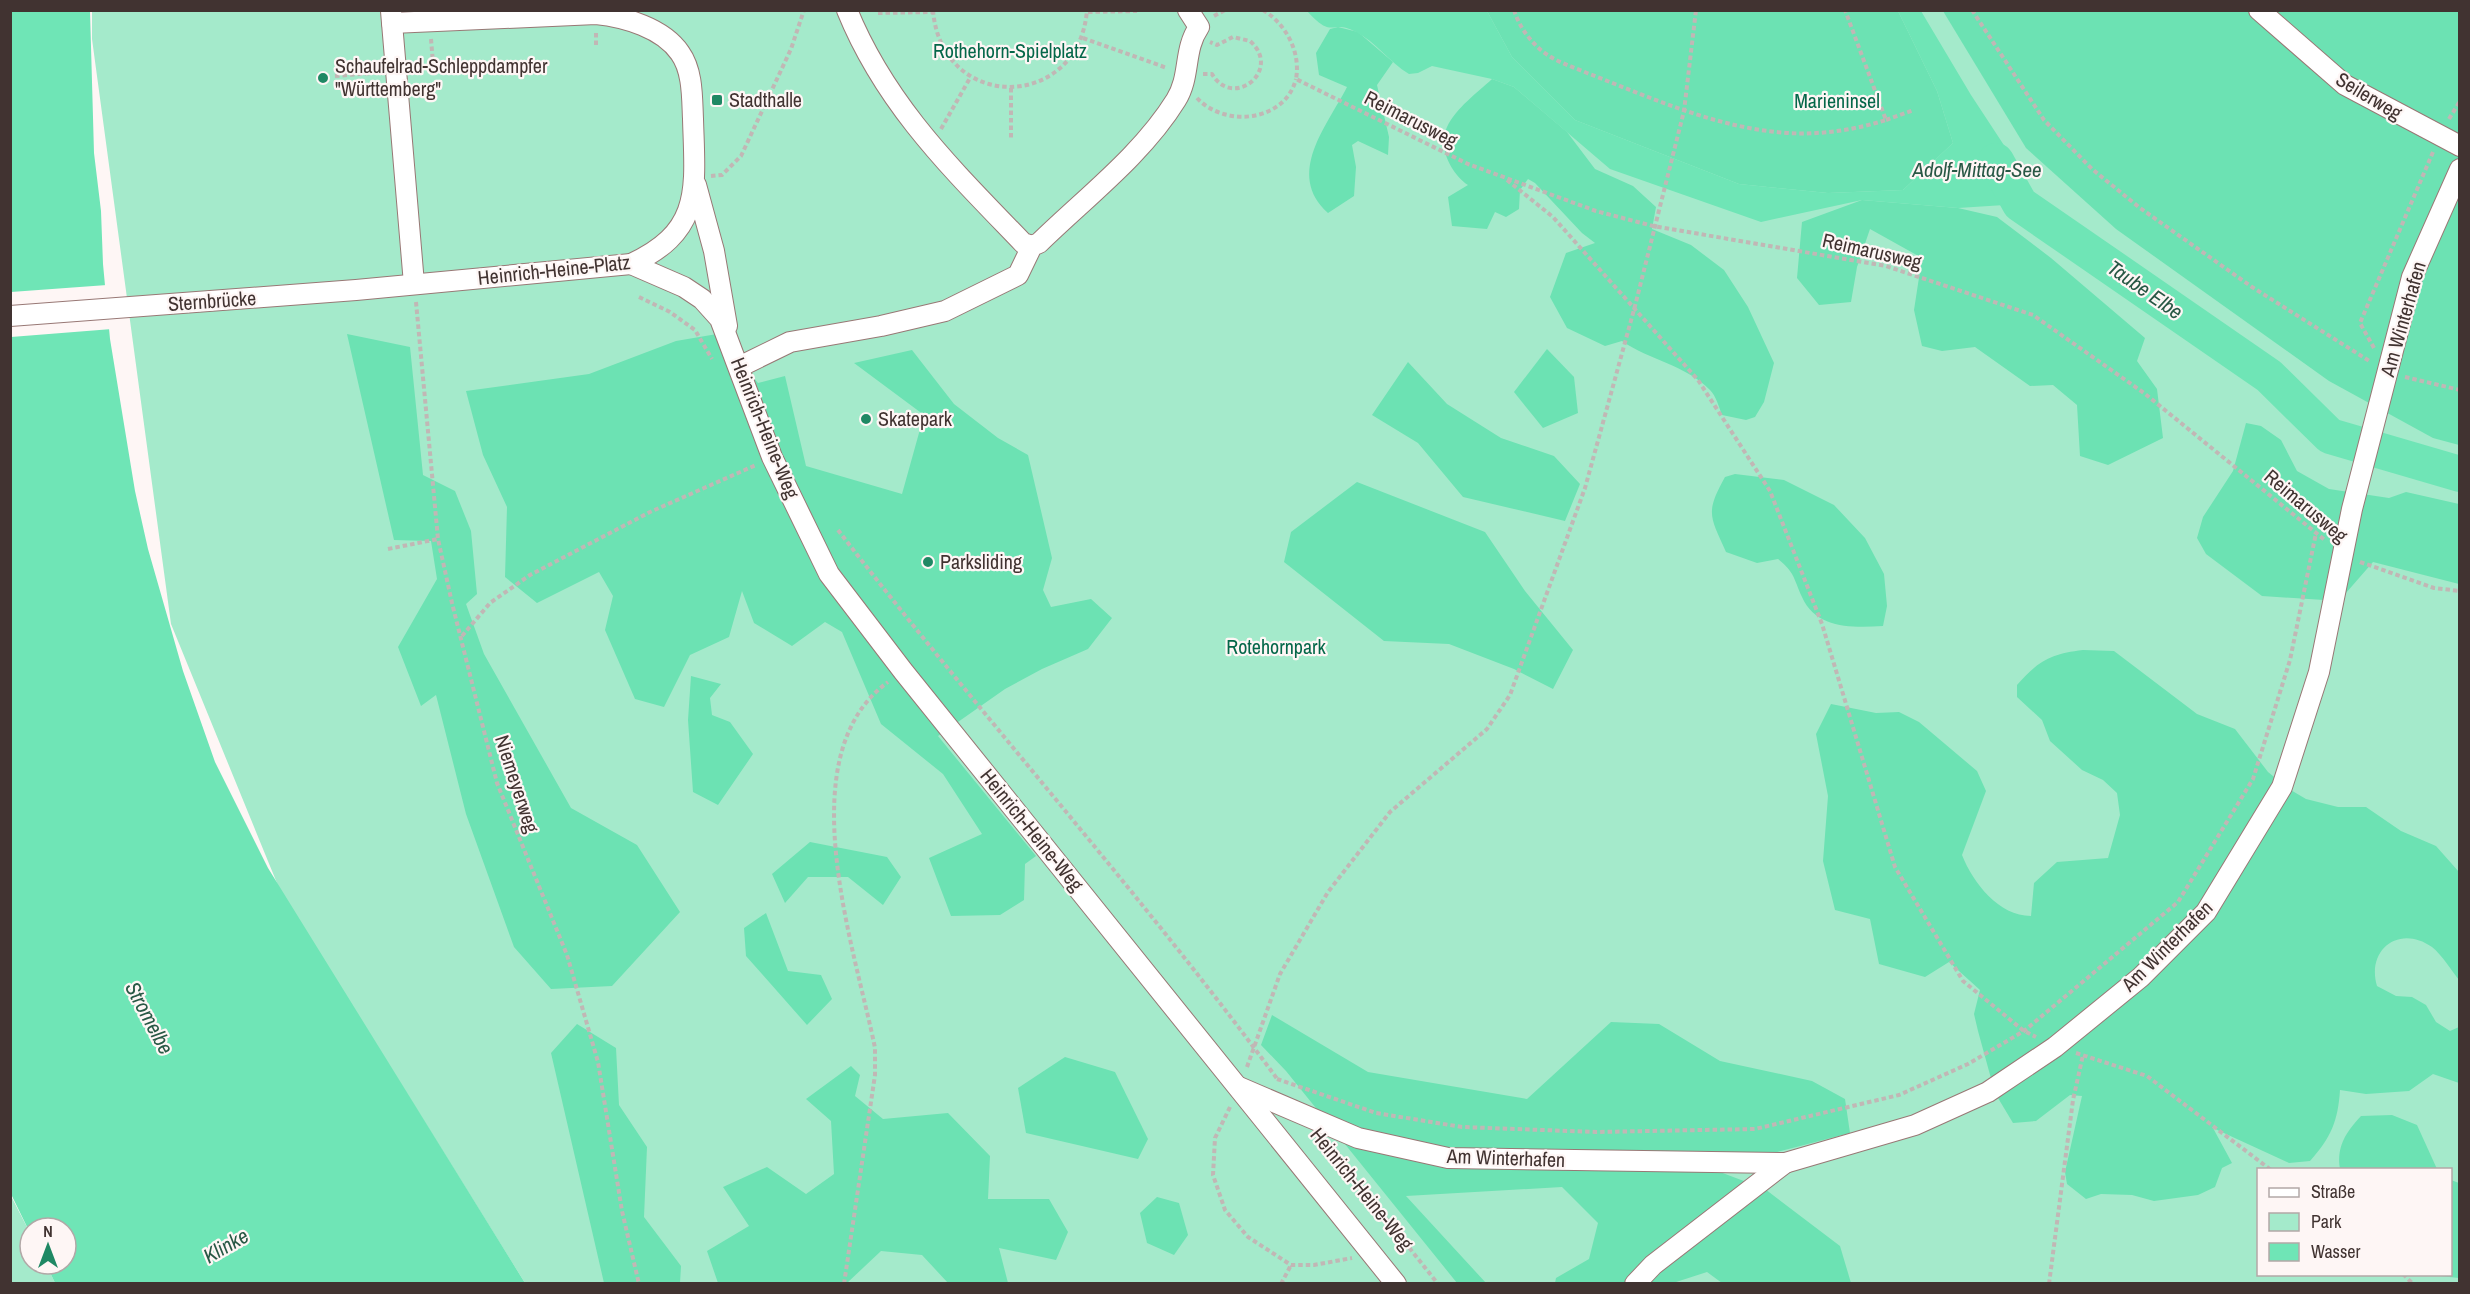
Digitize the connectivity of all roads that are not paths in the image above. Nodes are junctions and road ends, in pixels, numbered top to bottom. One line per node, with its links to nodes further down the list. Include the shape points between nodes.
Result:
1 (847, 10): 8 (street, via 877,72 931,146 1023,243)
2 (1188, 10): 8 (street, via 1199,27 1189,44 1187,76 1176,99 1145,139)
3 (2259, 10): 5 (street, Seilerweg, via 2346,85)
4 (392, 17): 7 (street, Heinrich-Heine-Platz, via 429,21 596,14 663,35 682,55 688,68); 10 (street, Heinrich-Heine-Platz)
5 (2460, 146)
6 (2460, 169): 15 (street, Am Winterhafen, via 2412,277 2352,509 2319,672 2282,787 2206,912 2141,977 2055,1047 1988,1092 1915,1125)
7 (695, 182): 9 (street, Heinrich-Heine-Platz, via 690,207 679,229 650,255); 12 (street, Heinrich-Heine-Weg, via 714,251)
8 (1032, 246): 13 (street, via 1018,275 945,311 790,342)
9 (631, 264): 10 (street, Heinrich-Heine-Platz); 12 (street, Heinrich-Heine-Weg, via 673,281 702,299 720,319)
10 (414, 284): 11 (street, Sternbrücke)
11 (10, 316)
12 (730, 340): 13 (street, Heinrich-Heine-Weg)
13 (739, 367): 14 (street, Heinrich-Heine-Weg, via 772,457 829,574)
14 (1239, 1087): 15 (street, Am Winterhafen, via 1358,1138 1448,1158); 16 (street, Heinrich-Heine-Weg)
15 (1785, 1163): 17 (street, Am Winterhafen, via 1653,1265)
16 (1396, 1284)
17 (1635, 1284)

